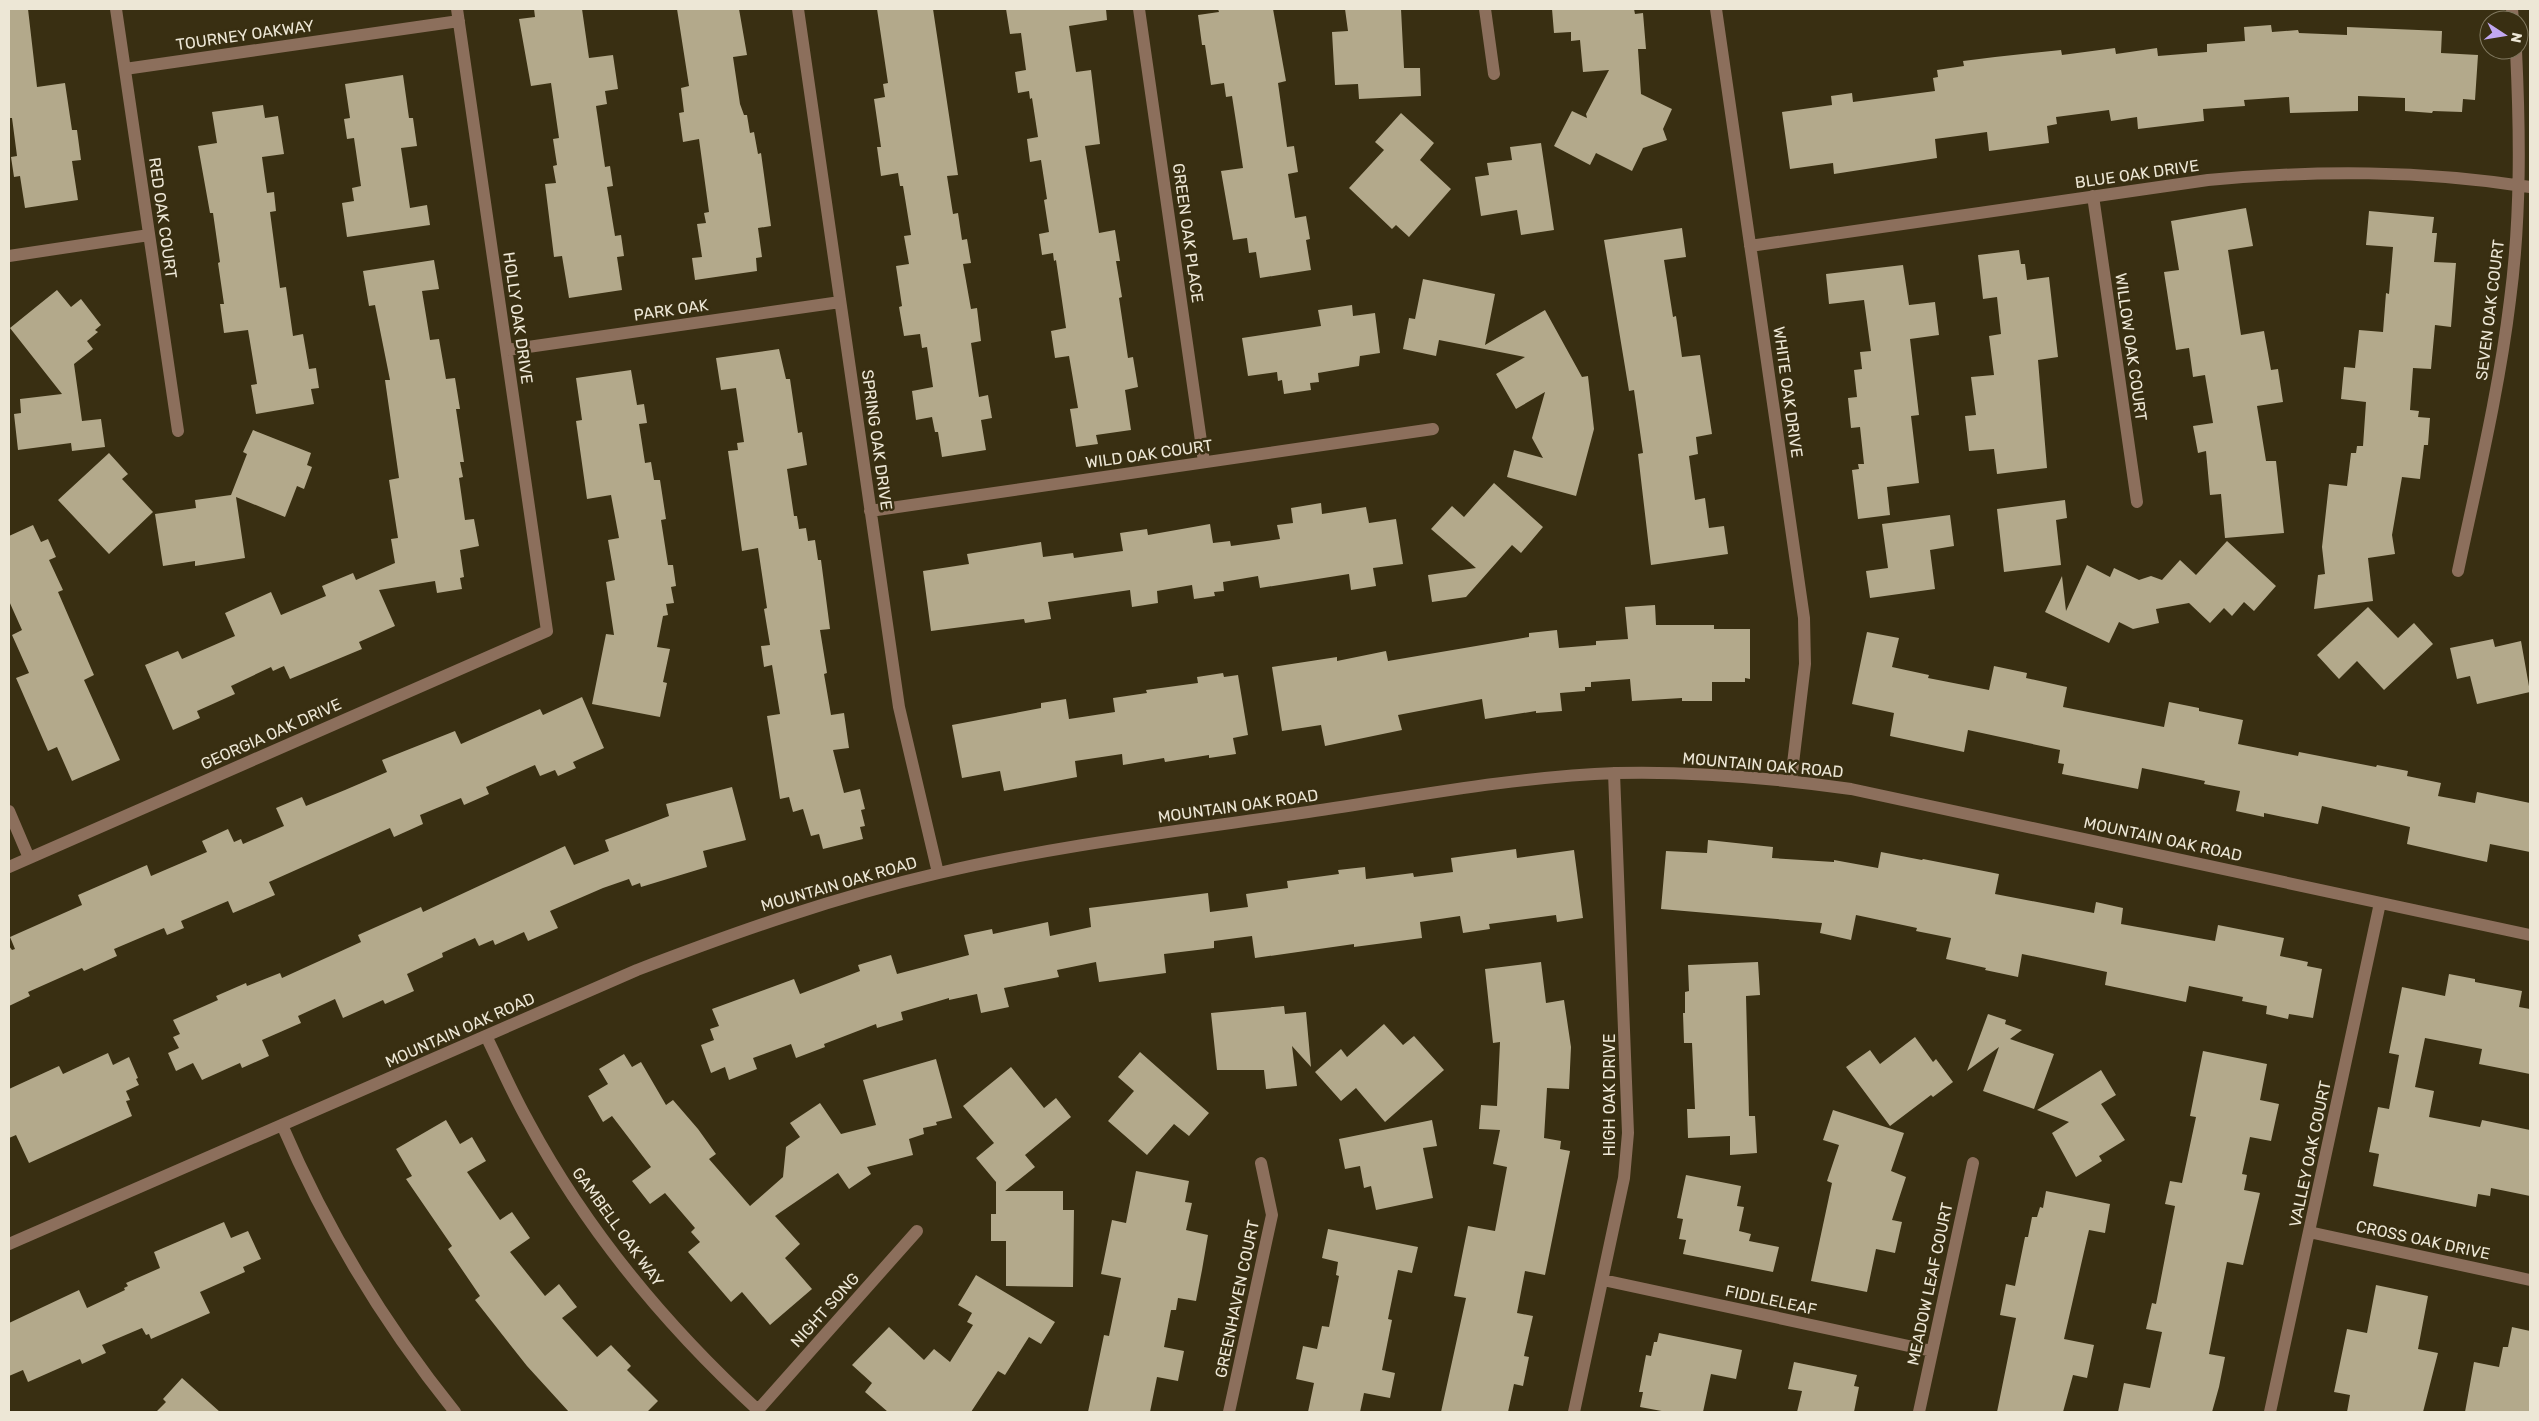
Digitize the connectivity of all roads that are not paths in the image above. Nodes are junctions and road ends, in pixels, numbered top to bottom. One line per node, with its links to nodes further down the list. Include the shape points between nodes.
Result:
1 (116, 9): 8 (street, RED OAK COURT)
2 (798, 9): 15 (street, SPRING OAK DRIVE)
3 (1139, 9): 19 (street, GREEN OAK PLACE)
4 (1485, 9): 9 (street)
5 (1716, 9): 13 (street, WHITE OAK DRIVE)
6 (458, 15): 8 (street, TOURNEY OAKWAY); 16 (street, HOLLY OAK DRIVE)
7 (2516, 60): 10 (street, SEVEN OAK COURT)
8 (125, 69): 12 (street, RED OAK COURT)
9 (1494, 74)
10 (2524, 186): 11 (street, BLUE OAK DRIVE, via 2435,175 2359,171 2283,173 2208,180); 22 (street, SEVEN OAK COURT, via 2497,389)
11 (2093, 196): 13 (street, BLUE OAK DRIVE); 20 (street, WILLOW OAK COURT)
12 (149, 235): 14 (street); 18 (street, RED OAK COURT)
13 (1750, 246): 25 (street, WHITE OAK DRIVE, via 1804,618 1805,664)
14 (9, 256)
15 (840, 302): 16 (street, PARK OAK); 21 (street, SPRING OAK DRIVE)
16 (506, 350): 23 (street, HOLLY OAK DRIVE)
17 (1433, 429): 19 (street, WILD OAK COURT)
18 (178, 431)
19 (1204, 462): 21 (street, WILD OAK COURT)
20 (2137, 502)
21 (870, 510): 29 (street, SPRING OAK DRIVE, via 899,707)
22 (2458, 571)
23 (547, 631): 27 (street, GEORGIA OAK DRIVE)
24 (1614, 773): 25 (street, MOUNTAIN OAK ROAD, via 1709,773); 29 (street, MOUNTAIN OAK ROAD, via 1524,781 1108,841); 39 (street, HIGH OAK DRIVE, via 1628,1133 1624,1178)
25 (1791, 780): 30 (street, MOUNTAIN OAK ROAD, via 1851,789)
26 (9, 811): 27 (street)
27 (29, 858): 28 (street, GEORGIA OAK DRIVE)
28 (9, 867)
29 (938, 873): 32 (street, MOUNTAIN OAK ROAD, via 830,901 730,934 637,970)
30 (2380, 903): 31 (street, MOUNTAIN OAK ROAD); 37 (street, VALLEY OAK COURT)
31 (2530, 935)
32 (486, 1036): 33 (street, MOUNTAIN OAK ROAD); 42 (street, GAMBELL OAK WAY, via 527,1120 566,1186 609,1248 656,1307)
33 (282, 1125): 38 (street, MOUNTAIN OAK ROAD); 43 (street, via 332,1228 374,1298)
34 (1261, 1163): 44 (street, GREENHAVEN COURT, via 1272,1215)
35 (1973, 1163): 41 (street, MEADOW LEAF COURT)
36 (917, 1231): 42 (street, NIGHT SONG)
37 (2309, 1232): 40 (street, CROSS OAK DRIVE); 47 (street, VALLEY OAK COURT)
38 (9, 1244)
39 (1602, 1280): 41 (street, FIDDLELEAF); 45 (street, HIGH OAK DRIVE)
40 (2530, 1280)
41 (1932, 1352): 46 (street, MEADOW LEAF COURT)
42 (759, 1411)
43 (455, 1412)
44 (1229, 1412)
45 (1574, 1412)
46 (1919, 1412)
47 (2270, 1412)

